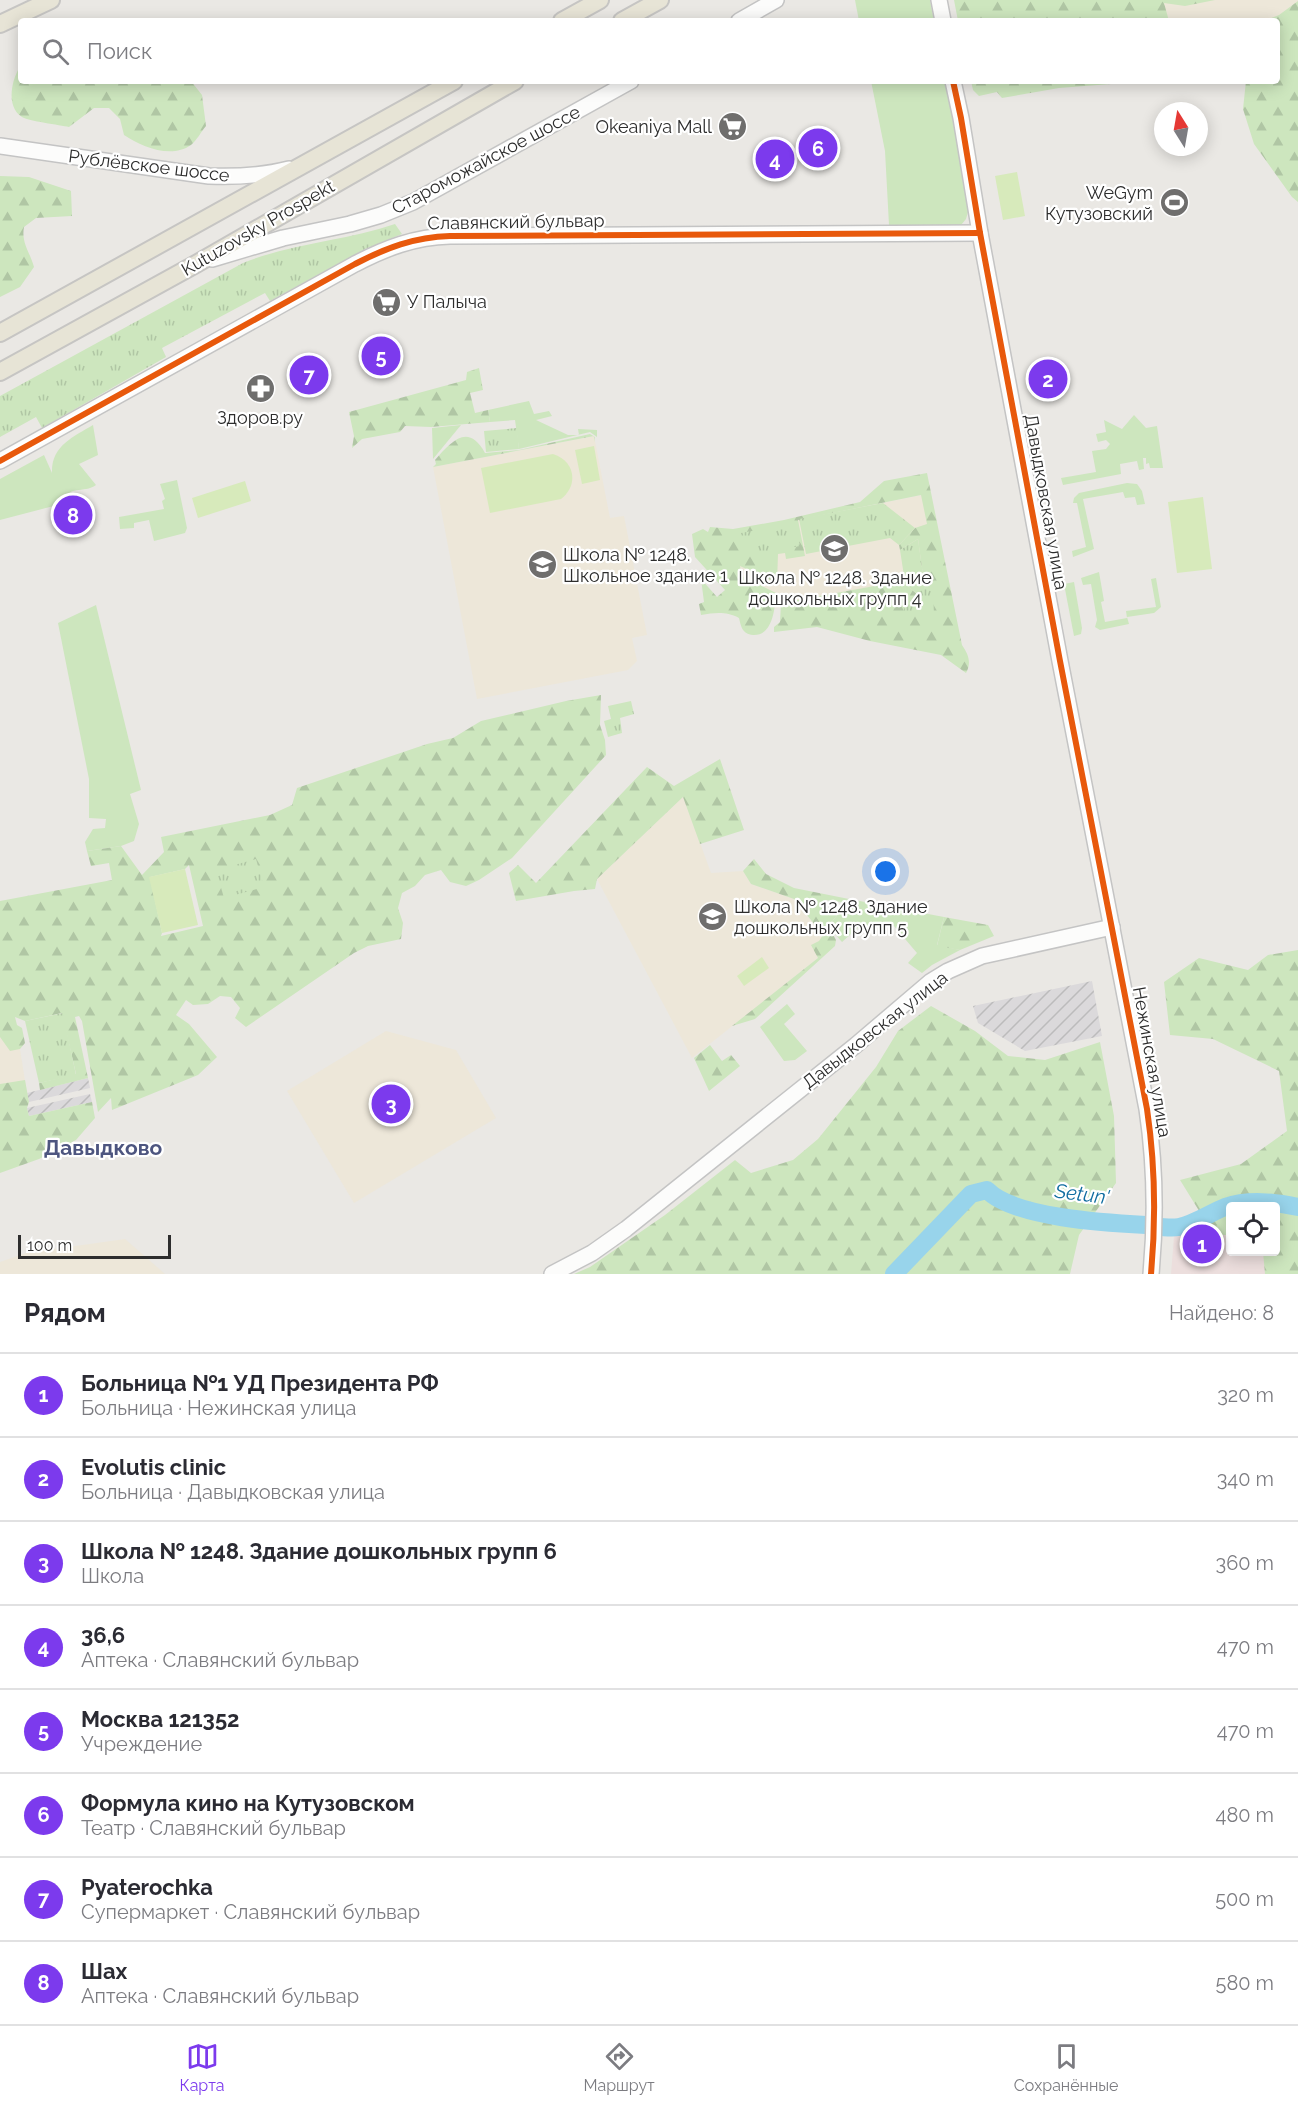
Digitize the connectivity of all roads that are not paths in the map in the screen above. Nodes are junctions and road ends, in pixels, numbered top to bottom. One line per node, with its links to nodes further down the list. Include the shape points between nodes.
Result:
1 (51, 0): 10 (main road)
2 (600, 0): 6 (main road)
3 (660, 0): 7 (main road)
4 (776, 0): 8 (street)
5 (939, 0): 9 (street)
6 (567, 18)
7 (627, 18)
8 (744, 18)
9 (942, 18)
10 (0, 24)
11 (449, 84): 16 (main road, Kutuzovsky Prospekt)
12 (510, 84): 18 (main road, Kutuzovsky Prospekt)
13 (626, 84): 18 (street, Староможайское шоссе, via 413,202 350,224 283,238)
14 (954, 84): 17 (street, Давыдковская улица)
15 (0, 146): 16 (street, Рублёвское шоссе, via 209,176 265,175)
16 (298, 167): 19 (main road, Kutuzovsky Prospekt)
17 (980, 233): 21 (street, Славянский бульвар, via 417,239 396,244 355,264); 22 (street, Давыдковская улица)
18 (196, 264): 20 (main road, Kutuzovsky Prospekt)
19 (0, 333)
20 (0, 372)
21 (0, 461)
22 (1112, 927): 23 (street, Давыдковская улица, via 982,956 930,981 617,1236); 24 (street, Нежинская улица, via 1152,1144)
23 (552, 1274)
24 (1151, 1274)

